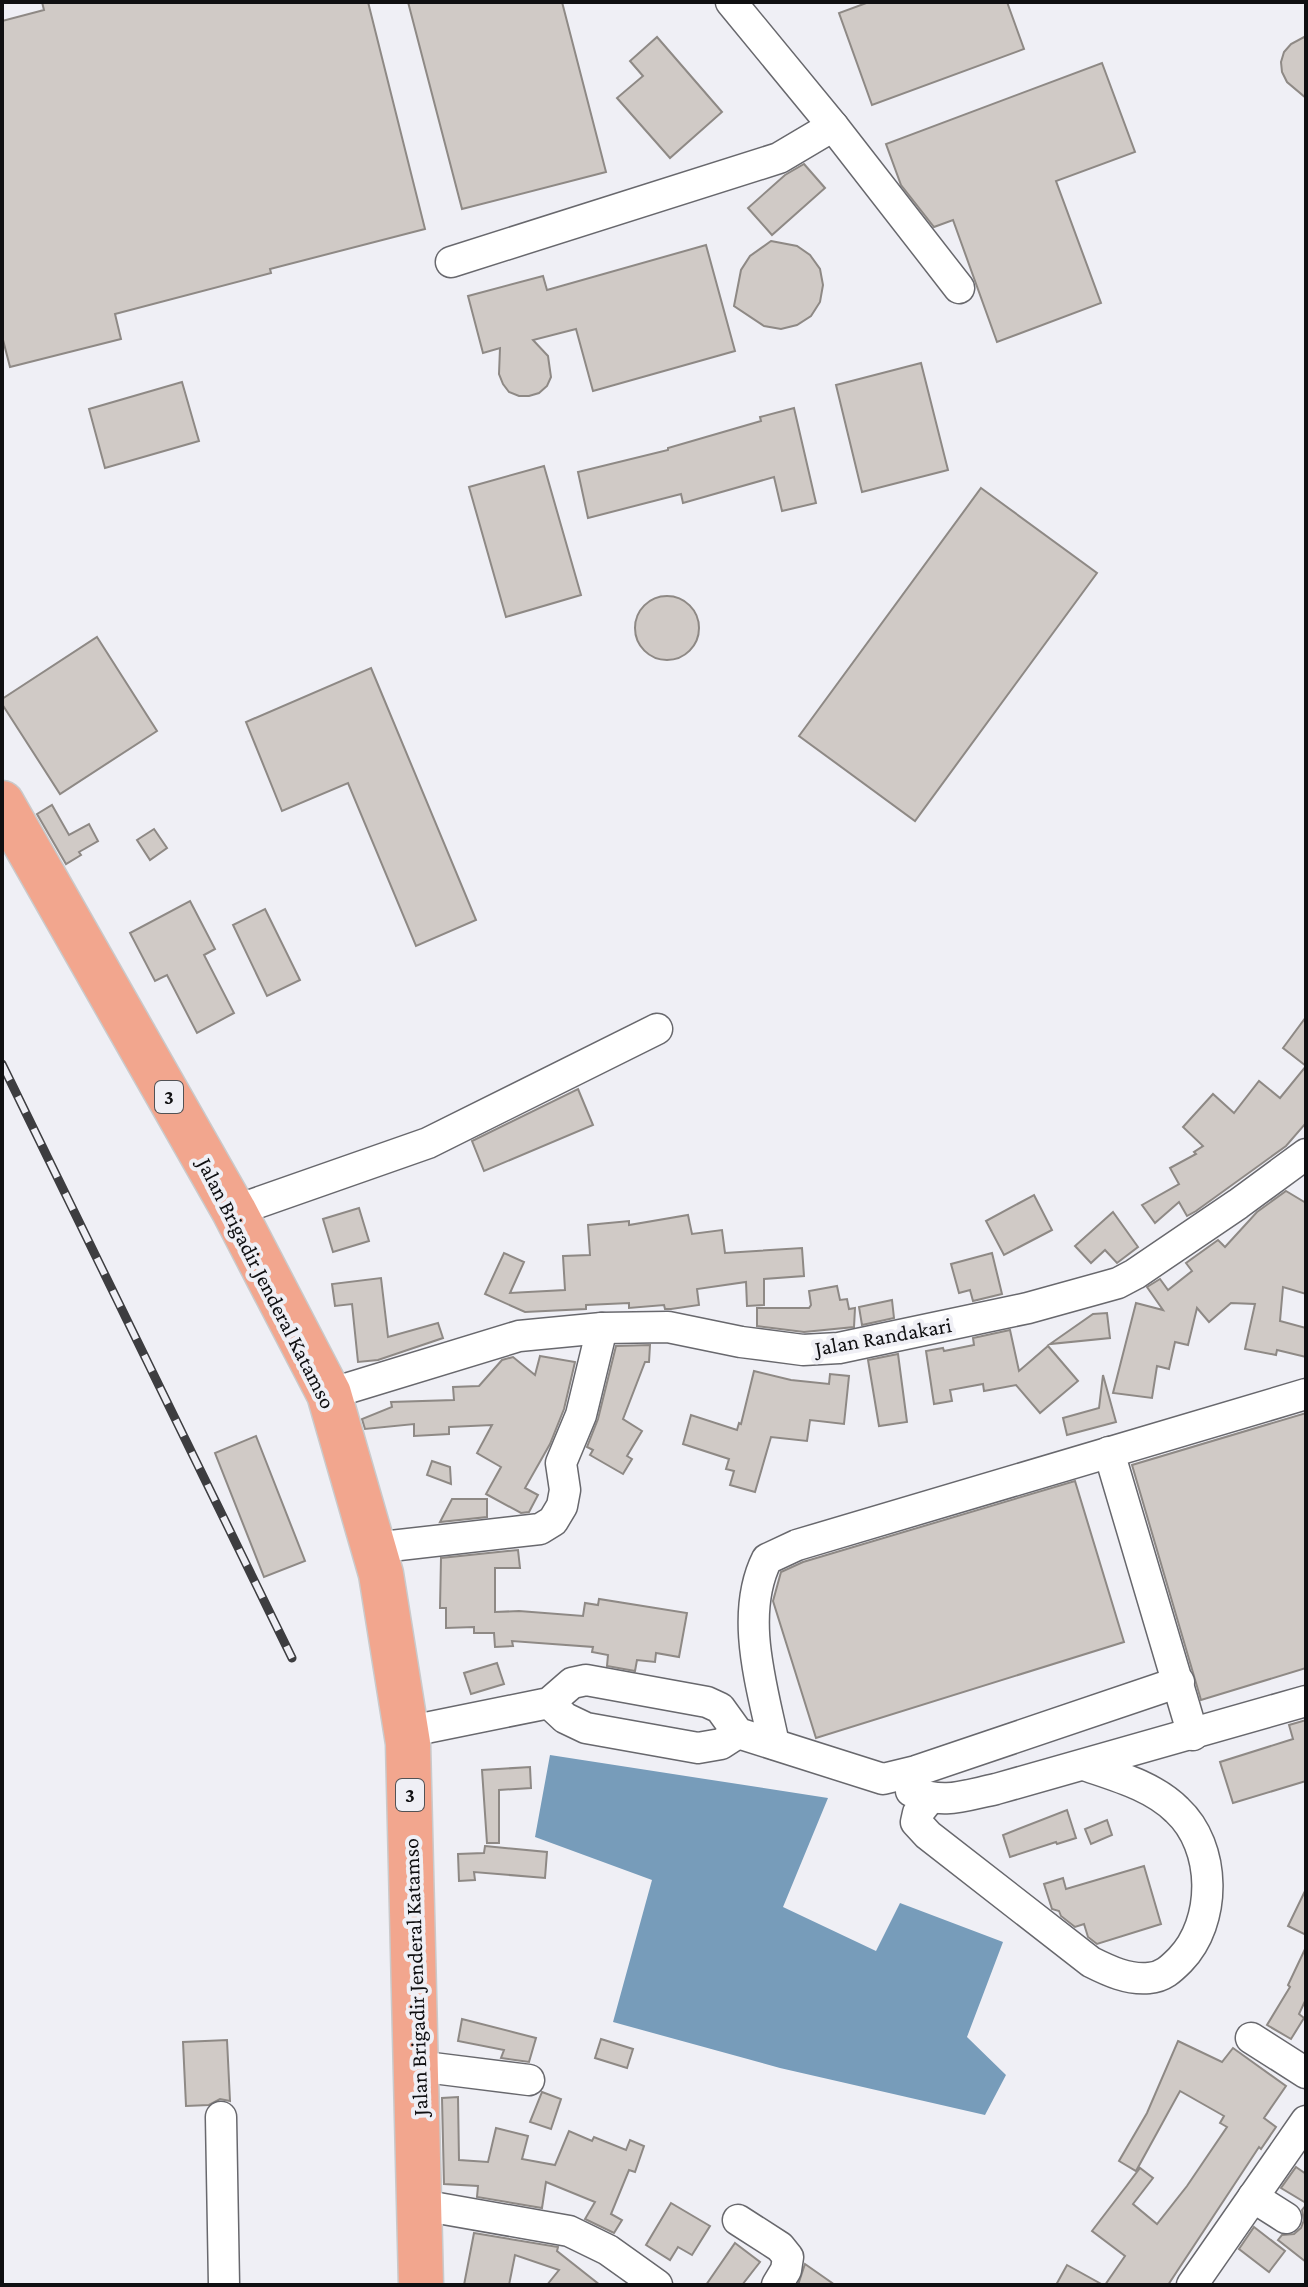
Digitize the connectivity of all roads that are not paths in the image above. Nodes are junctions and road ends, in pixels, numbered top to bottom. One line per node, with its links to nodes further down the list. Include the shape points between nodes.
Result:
1 (731, 2): 2 (street)
2 (833, 126): 3 (street, via 779,158); 4 (street)
3 (451, 262)
4 (959, 288)
5 (2, 803): 8 (highway, Jalan Brigadir Jenderal Katamso / 3)
6 (657, 1029): 8 (street, via 428,1143)
7 (1306, 1154): 9 (street, Jalan Randakari, via 1135,1274 1028,1308 819,1351 668,1327)
8 (234, 1211): 10 (highway, Jalan Brigadir Jenderal Katamso / 3)
9 (602, 1328): 10 (street, Jalan Randakari, via 519,1336); 13 (street, via 581,1415 561,1463 565,1490 553,1521 540,1529)
10 (329, 1394): 13 (highway, Jalan Brigadir Jenderal Katamso / 3)
11 (1306, 1394): 12 (street)
12 (1109, 1452): 14 (street); 20 (street, via 797,1545 767,1559 757,1588 754,1633)
13 (373, 1548): 17 (highway, Jalan Brigadir Jenderal Katamso / 3)
14 (1179, 1682): 19 (street); 22 (street)
15 (1306, 1701): 19 (street)
16 (549, 1703): 17 (street); 18 (street, via 586,1728 698,1748 721,1744); 18 (street, via 572,1683 586,1680 707,1702 720,1708)
17 (406, 1732): 25 (highway, Jalan Brigadir Jenderal Katamso / 3)
18 (738, 1733): 20 (street)
19 (1193, 1735): 21 (street)
20 (774, 1744): 22 (street)
21 (1084, 1765): 23 (street, via 996,1789); 23 (street, via 1168,1802 1191,1828 1206,1869 1205,1912 1193,1946 1170,1971 1152,1978 1119,1974 1091,1962 928,1835 916,1822)
22 (883, 1779): 23 (street)
23 (929, 1799)
24 (1251, 2038): 26 (street)
25 (417, 2066): 27 (street); 31 (highway, Jalan Brigadir Jenderal Katamso / 3)
26 (1306, 2073)
27 (529, 2080)
28 (221, 2117): 34 (street)
29 (1306, 2121): 30 (street)
30 (1253, 2197): 32 (street); 38 (street)
31 (421, 2205): 35 (highway, Jalan Brigadir Jenderal Katamso / 3); 36 (street, via 569,2231 608,2250)
32 (1286, 2218)
33 (738, 2220): 37 (street, via 788,2257)
34 (224, 2285)
35 (421, 2285)
36 (657, 2285)
37 (777, 2285)
38 (1192, 2285)

